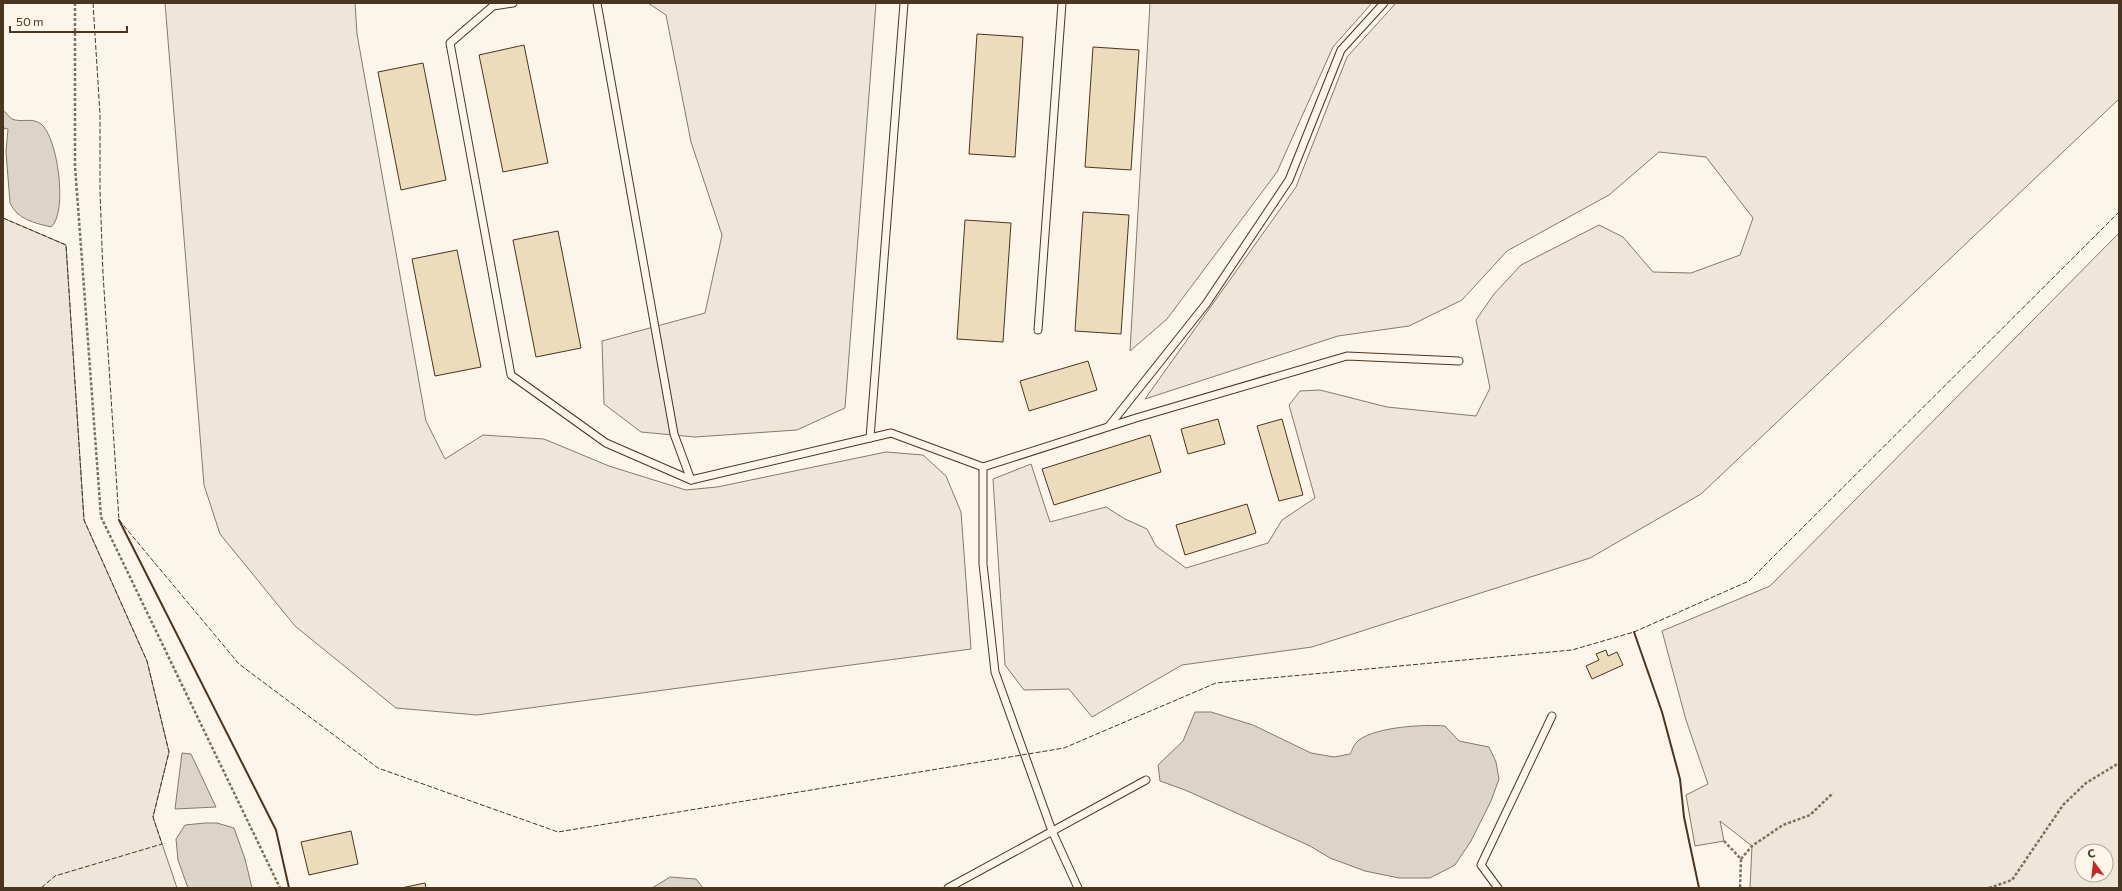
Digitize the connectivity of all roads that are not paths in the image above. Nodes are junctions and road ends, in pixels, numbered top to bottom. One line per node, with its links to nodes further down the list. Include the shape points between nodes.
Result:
1 (513, 3): 11 (lane, via 493,6 450,42 511,375 606,443)
2 (597, 3): 11 (lane, via 674,434)
3 (904, 3): 9 (lane)
4 (1062, 3): 6 (lane)
5 (1384, 3): 8 (lane, via 1341,50 1289,180 1206,304)
6 (1038, 330)
7 (1459, 361): 8 (lane, via 1347,356)
8 (1108, 427): 10 (lane)
9 (870, 438): 10 (lane, via 892,433); 11 (lane)
10 (983, 467): 14 (lane, via 983,564 996,672)
11 (692, 480)
12 (1552, 716): 17 (lane, via 1481,865)
13 (1146, 780): 14 (lane)
14 (1052, 831): 15 (lane); 16 (lane)
15 (948, 888)
16 (1078, 888)
17 (1498, 888)

